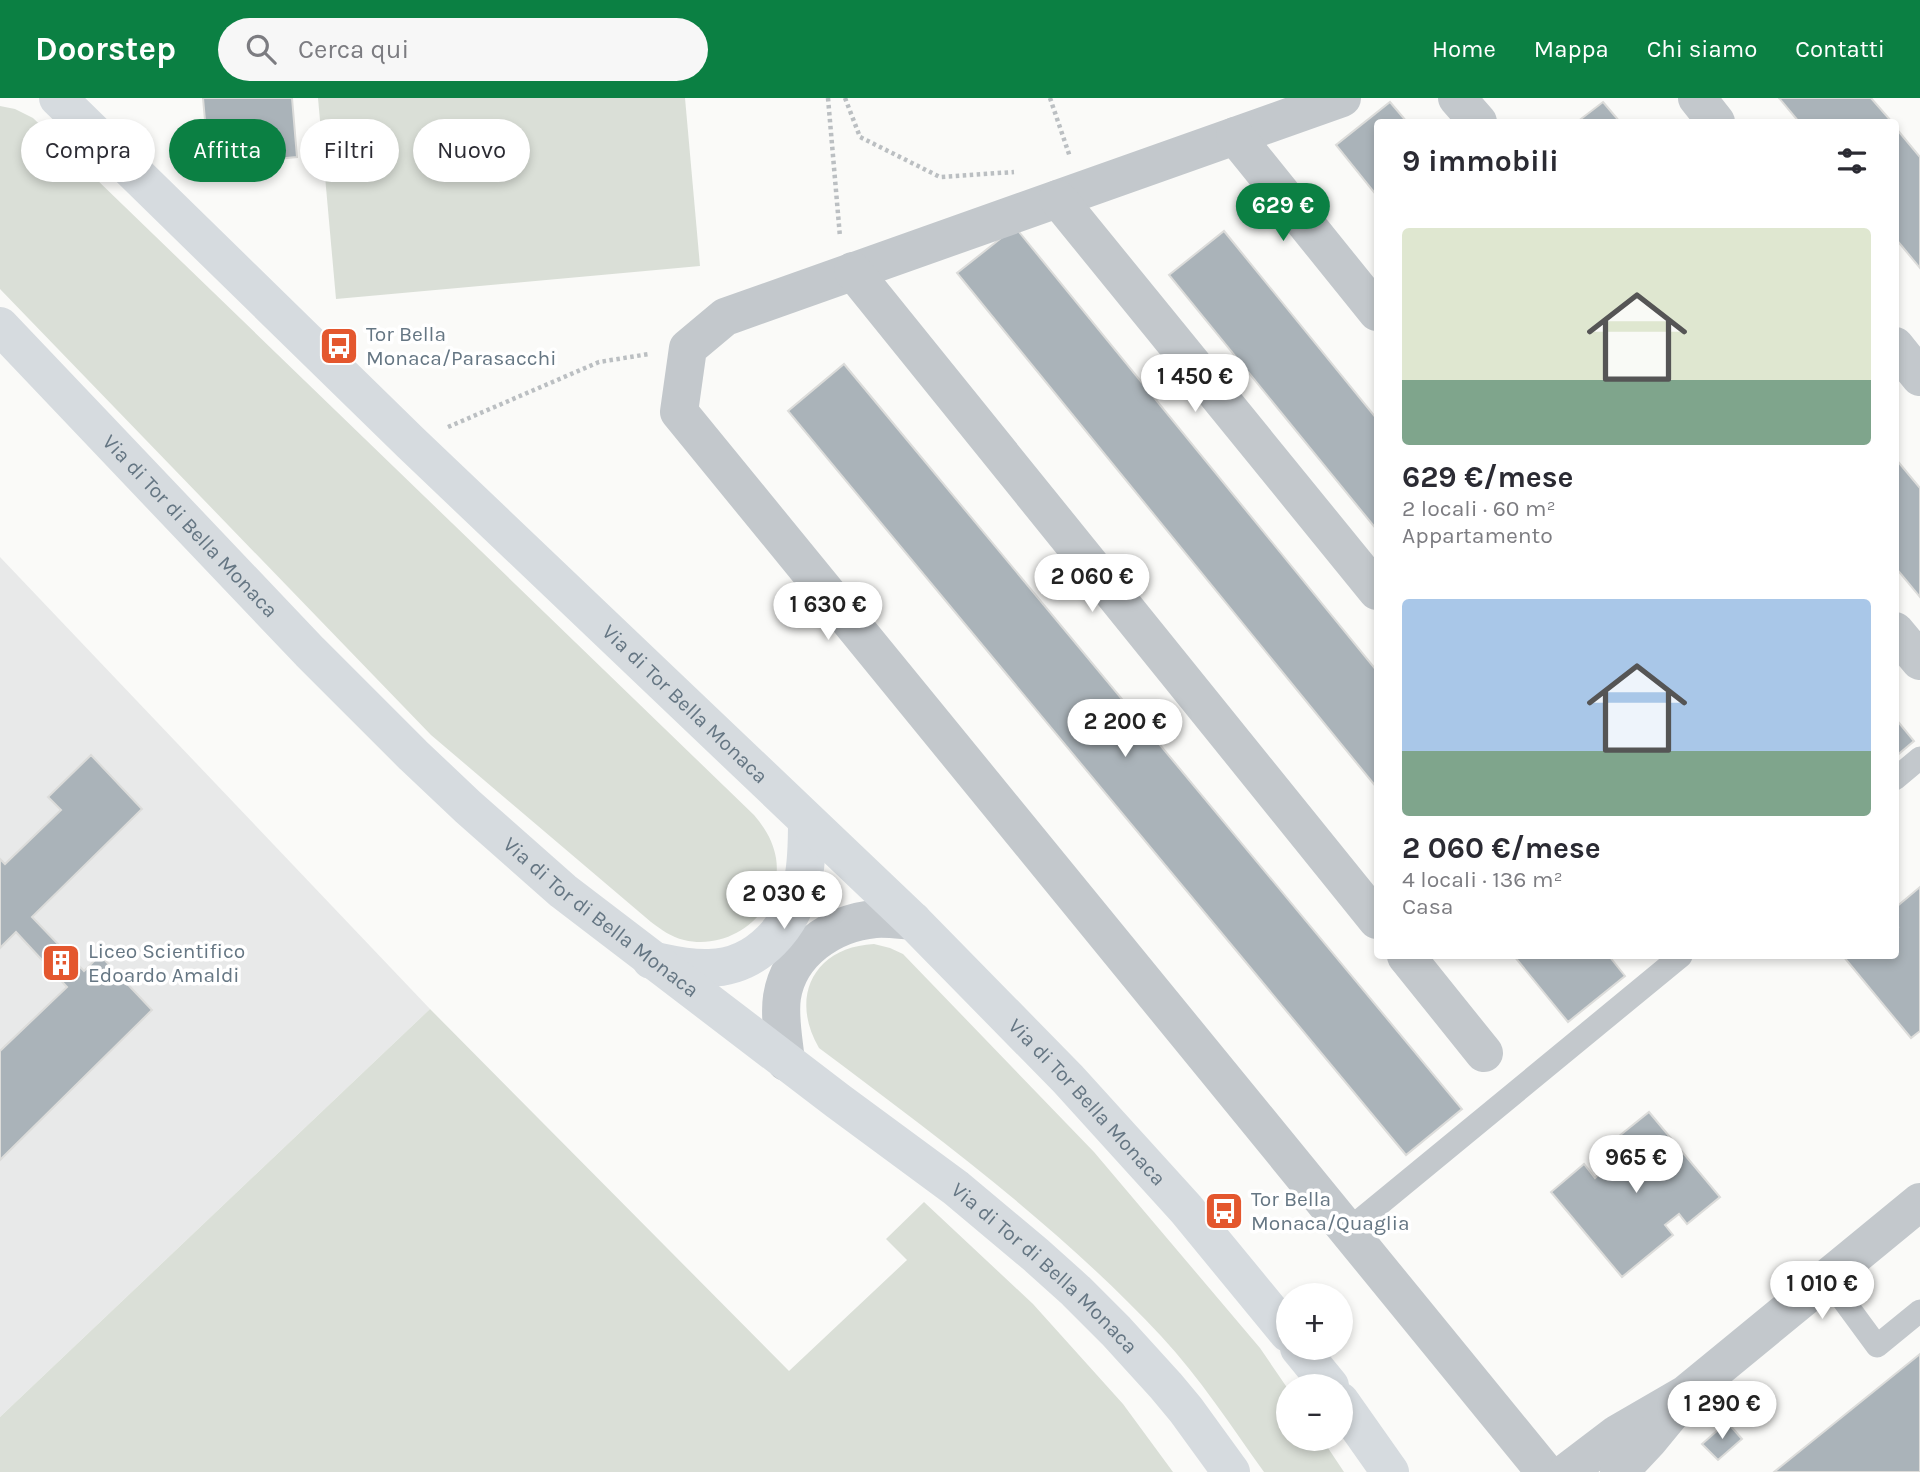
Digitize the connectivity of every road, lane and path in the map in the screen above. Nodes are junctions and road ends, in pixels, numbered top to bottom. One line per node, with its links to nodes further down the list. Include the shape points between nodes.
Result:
1 (58, 98): 20 (main road, Via di Tor Bella Monaca)
2 (828, 98): 14 (path)
3 (845, 98): 12 (path, via 860,137 940,177)
4 (1050, 98): 11 (path)
5 (1342, 98): 10 (street)
6 (1457, 98): 8 (street)
7 (1697, 98): 9 (street)
8 (1475, 119)
9 (1714, 119)
10 (1235, 136): 13 (street); 15 (street)
11 (1072, 162)
12 (1022, 172)
13 (1058, 199): 14 (street); 21 (street)
14 (843, 275): 17 (street, via 725,317); 27 (street)
15 (1374, 308)
16 (0, 326): 31 (main road, Via di Tor di Bella Monaca, via 413,755 563,891)
17 (688, 348): 20 (path, via 599,362); 35 (street, via 679,412)
18 (1899, 351): 19 (street)
19 (1920, 377)
20 (411, 443): 26 (main road, Via di Tor Bella Monaca)
21 (1374, 587)
22 (1899, 636): 23 (street)
23 (1920, 661)
24 (1920, 758): 25 (lane)
25 (1899, 776)
26 (807, 821): 28 (main road, Via di Tor Bella Monaca); 31 (main road, via 800,893 765,947 739,963 719,968)
27 (1374, 916)
28 (913, 921): 33 (street, via 873,919 851,924 804,952 792,967 781,999); 38 (main road, Via di Tor Bella Monaca, via 1093,1106 1186,1209)
29 (1408, 959): 32 (street)
30 (1677, 959): 35 (lane)
31 (651, 960): 33 (main road, Via di Tor di Bella Monaca)
32 (1484, 1052)
33 (786, 1062): 43 (main road, Via di Tor di Bella Monaca, via 956,1188 1076,1291 1186,1409)
34 (1920, 1202): 36 (street)
35 (1348, 1230): 45 (street)
36 (1827, 1278): 37 (lane, via 1877,1346); 41 (street)
37 (1920, 1311)
38 (1276, 1319)
39 (1309, 1360): 40 (main road)
40 (1320, 1374)
41 (1686, 1394): 46 (street, via 1617,1434); 47 (street)
42 (1353, 1419): 44 (main road)
43 (1231, 1472)
44 (1390, 1472)
45 (1545, 1472)
46 (1567, 1472)
47 (1619, 1472)

